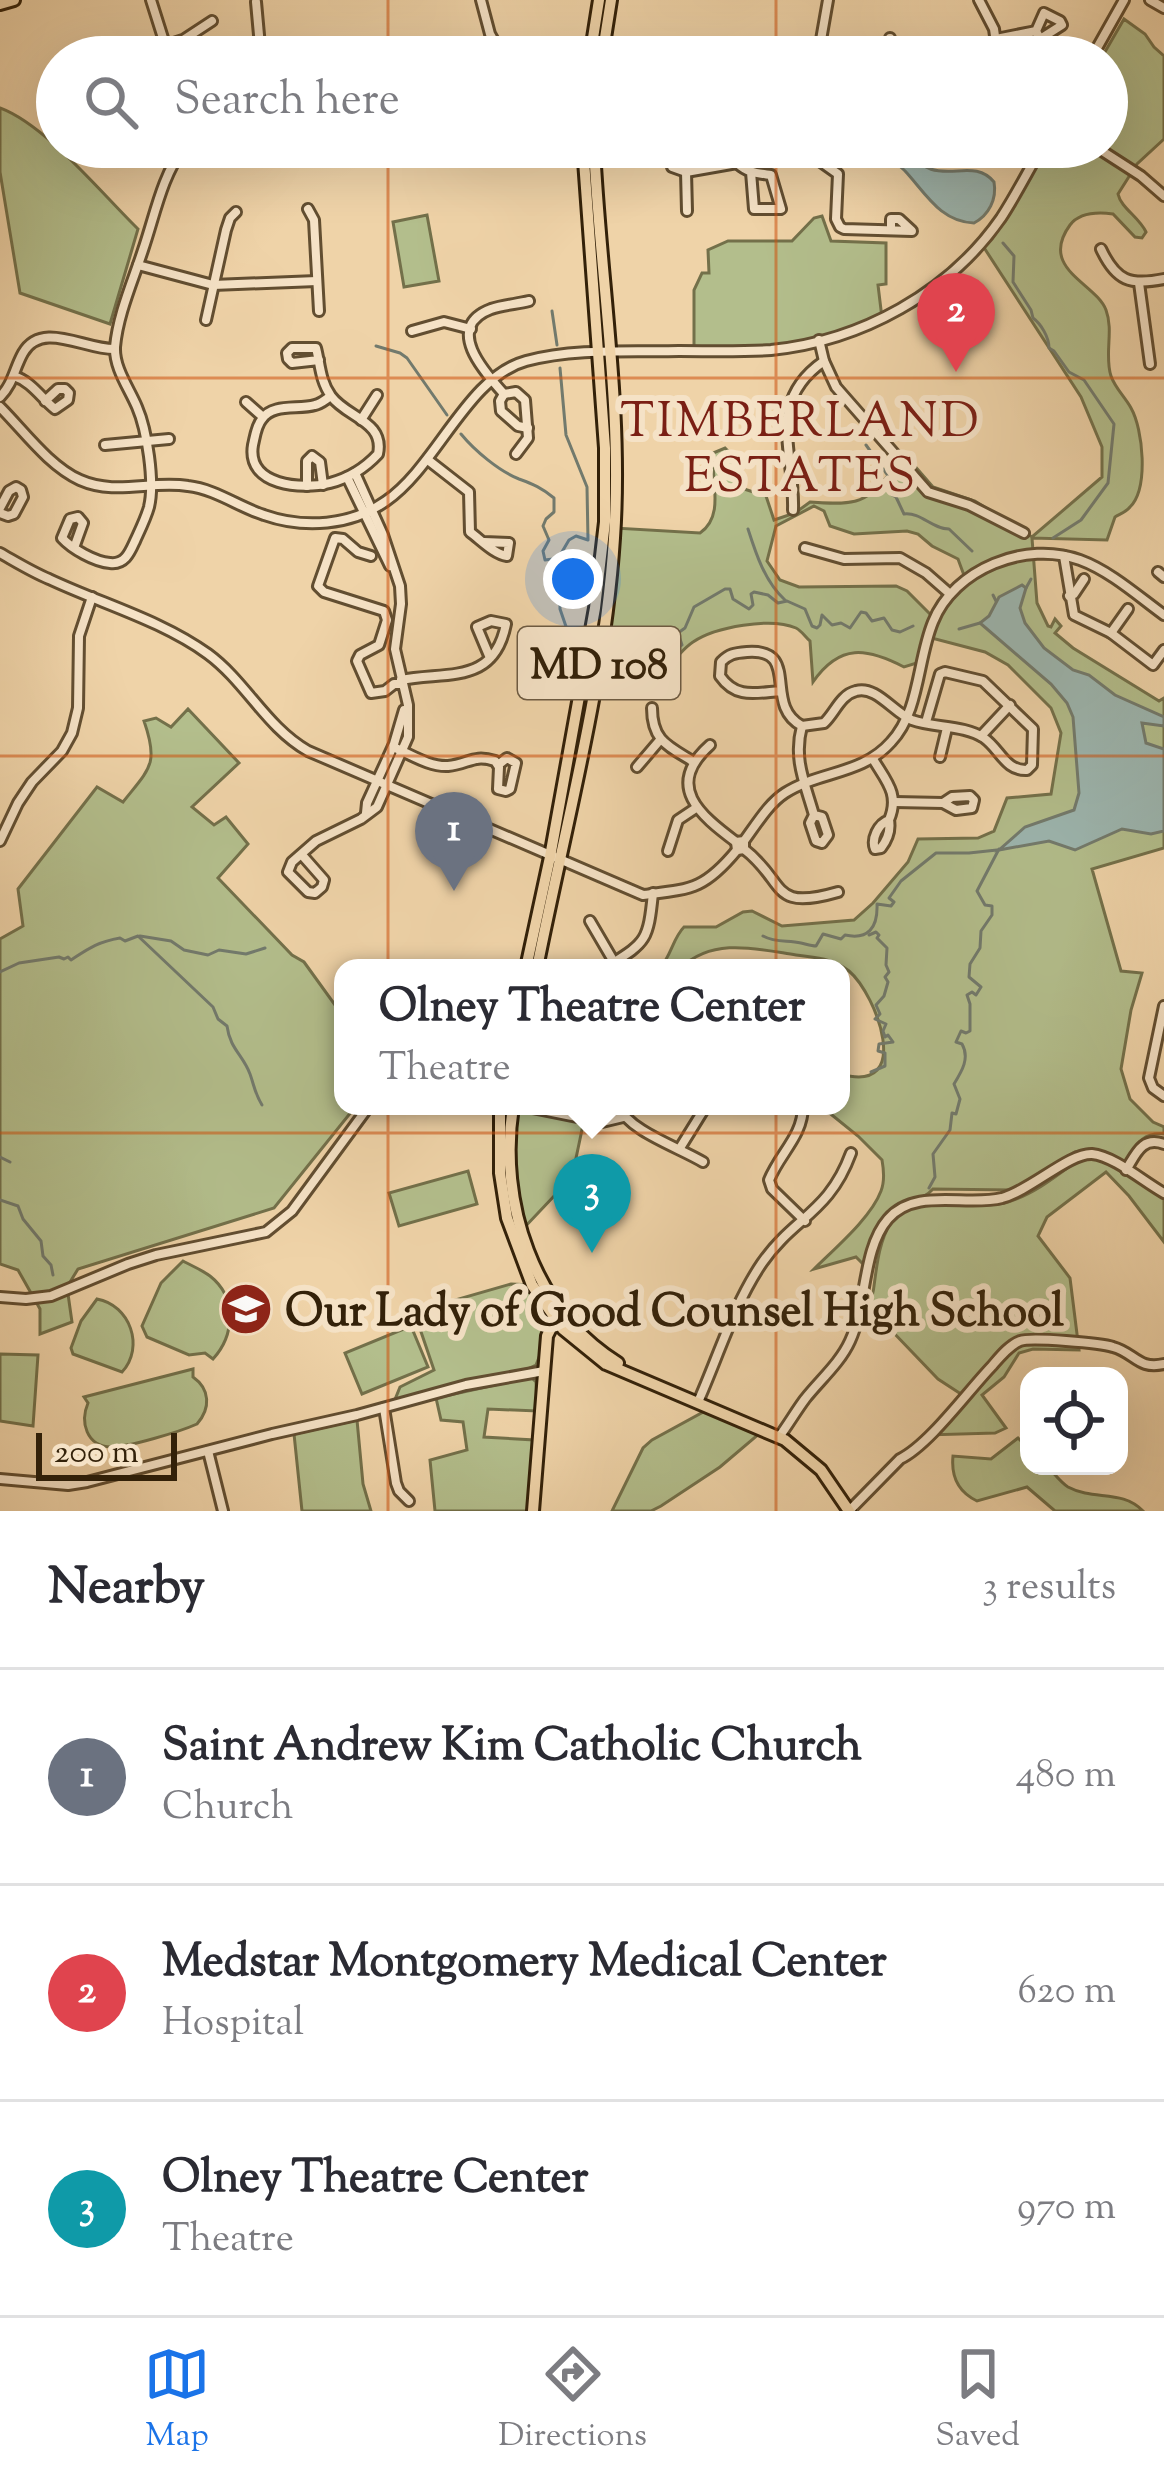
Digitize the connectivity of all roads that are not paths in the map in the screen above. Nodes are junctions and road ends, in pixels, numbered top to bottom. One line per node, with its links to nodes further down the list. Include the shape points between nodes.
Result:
1 (14, 0): 11 (main road)
2 (151, 0): 14 (street)
3 (482, 0): 17 (street)
4 (599, 0): 18 (main road)
5 (611, 0): 19 (main road)
6 (828, 0): 20 (street)
7 (980, 0): 21 (street)
8 (1124, 0): 22 (street)
9 (1150, 0): 12 (street)
10 (256, 2): 16 (street)
11 (0, 4)
12 (1164, 8)
13 (212, 21): 15 (street)
14 (162, 36)
15 (191, 36)
16 (259, 36)
17 (492, 36)
18 (593, 36)
19 (605, 36)
20 (822, 36)
21 (995, 36)
22 (1104, 36)
23 (172, 168): 40 (street)
24 (585, 168): 52 (main road, MD 108)
25 (595, 168): 52 (main road, MD 108)
26 (674, 168): 32 (street)
27 (709, 168): 32 (street)
28 (743, 168): 33 (street)
29 (831, 168): 38 (street, via 838,173 840,227)
30 (1030, 168): 50 (street, via 1000,219 940,283 893,313)
31 (1128, 168): 34 (street)
32 (686, 172): 37 (street)
33 (751, 172): 33 (street, via 771,175 781,209 754,209)
34 (1163, 193)
35 (308, 209): 42 (street)
36 (236, 212): 44 (street)
37 (688, 212)
38 (891, 230)
39 (1101, 249): 43 (street, via 1116,274)
40 (139, 265): 44 (street); 51 (street)
41 (1164, 279): 43 (street)
42 (317, 281): 44 (street); 46 (street)
43 (1139, 283): 55 (street)
44 (213, 285): 47 (street)
45 (529, 302): 48 (street, via 486,311)
46 (319, 311)
47 (206, 320)
48 (471, 328): 49 (street, via 444,322); 57 (street, via 472,352)
49 (412, 332)
50 (819, 340): 52 (street, via 772,350); 54 (street)
51 (115, 349): 56 (street, via 43,337 27,347); 69 (street)
52 (604, 352): 57 (street, via 518,364); 125 (main road, MD 108, via 602,560)
53 (319, 360): 60 (street)
54 (824, 361): 77 (street, via 788,406); 79 (street, via 848,402 928,492)
55 (1150, 364)
56 (14, 376): 61 (street); 62 (street)
57 (491, 380): 58 (street); 72 (street)
58 (504, 394): 67 (street, via 501,411); 67 (street, via 524,397)
59 (377, 395): 66 (street)
60 (331, 396): 65 (street); 66 (street)
61 (0, 397)
62 (45, 401)
63 (246, 402): 65 (street)
64 (0, 406): 76 (street, via 75,478 105,488)
65 (262, 417): 75 (street, via 252,451 256,469)
66 (361, 420): 73 (street, via 380,448)
67 (528, 428): 71 (street)
68 (169, 439): 69 (street)
69 (145, 441): 70 (street); 76 (street)
70 (105, 445)
71 (516, 454)
72 (428, 460): 78 (street); 80 (street, via 469,492 470,532)
73 (351, 475): 74 (street); 78 (street)
74 (323, 484): 75 (street); 75 (street, via 312,456)
75 (308, 486)
76 (150, 487): 78 (street, via 202,488 292,522); 81 (street, via 148,512 123,561)
77 (793, 510)
78 (368, 512): 93 (street, via 397,577)
79 (1024, 533)
80 (484, 542)
81 (74, 548)
82 (805, 548): 87 (street, via 844,559 900,558)
83 (0, 553): 89 (street)
84 (371, 556): 92 (street, via 335,538 318,586 381,609)
85 (1064, 556): 87 (street, via 989,565); 88 (street); 91 (street, via 1095,567)
86 (1084, 579): 88 (street)
87 (950, 594): 101 (street, via 931,627)
88 (1069, 596): 94 (street, via 1074,615)
89 (92, 597): 115 (street, via 206,653 292,742); 121 (street, via 79,636 72,733 18,803)
90 (1128, 609): 94 (street)
91 (1164, 615)
92 (387, 620): 93 (street); 97 (street, via 379,645 357,661 371,693)
93 (399, 621): 97 (street)
94 (1111, 633): 95 (street, via 1153,665)
95 (1164, 650)
96 (490, 658): 96 (street, via 500,646 506,624 477,627); 97 (street, via 467,674)
97 (401, 682): 108 (street, via 408,730)
98 (780, 691): 98 (street, via 770,654 732,653 721,662 722,680 734,691); 103 (street, via 784,711)
99 (1010, 705): 102 (street, via 983,681 945,672); 105 (street); 105 (street, via 1034,731 1029,769 1013,769)
100 (652, 708): 106 (street)
101 (908, 717): 102 (street); 103 (street, via 855,691 828,721); 110 (street)
102 (926, 722): 104 (street)
103 (802, 726): 114 (street, via 796,751)
104 (947, 728): 105 (street); 109 (street)
105 (981, 736)
106 (660, 740): 111 (street); 113 (street)
107 (710, 745): 111 (street)
108 (398, 749): 112 (street, via 441,766 478,757); 115 (street)
109 (940, 757)
110 (872, 759): 114 (street); 116 (street)
111 (694, 762): 118 (street, via 689,786)
112 (498, 765)
113 (637, 767)
114 (805, 782): 119 (street); 122 (street, via 773,804)
115 (382, 784): 124 (street, via 377,807); 125 (street)
116 (895, 802): 117 (street); 120 (street)
117 (943, 803)
118 (696, 808): 122 (street); 123 (street, via 678,820)
119 (814, 815)
120 (889, 820)
121 (0, 842)
122 (740, 846): 126 (street, via 788,896); 127 (street, via 700,884)
123 (668, 850)
124 (302, 855): 124 (street, via 288,872 315,893 324,880)
125 (554, 859): 127 (street); 129 (main road, MD 108); 130 (main road, MD 108)
126 (838, 892)
127 (653, 893): 132 (street, via 645,938)
128 (590, 921): 131 (street)
129 (528, 959)
130 (538, 959)
131 (612, 959)
132 (619, 959)
133 (1164, 1006): 134 (street, via 1149,1078)
134 (1164, 1096)
135 (362, 1115): 150 (street, via 292,1211 266,1232 128,1264 51,1296)
136 (500, 1115): 151 (main road, via 507,1218 532,1285)
137 (516, 1115): 151 (main road, via 510,1151 518,1216)
138 (592, 1115): 139 (street, via 609,1122)
139 (615, 1115)
140 (624, 1115): 144 (street)
141 (700, 1115): 144 (street)
142 (801, 1115): 149 (street, via 769,1180)
143 (1164, 1144): 147 (street, via 1142,1144)
144 (680, 1148): 146 (street)
145 (850, 1153): 149 (street, via 832,1192)
146 (703, 1162)
147 (1126, 1170): 148 (street); 156 (street, via 1088,1154 1009,1196 899,1209 872,1254 850,1342)
148 (1164, 1193)
149 (805, 1221): 154 (street, via 758,1270)
150 (0, 1297)
151 (557, 1315): 153 (main road); 154 (main road, via 572,1339 606,1364)
152 (1164, 1364): 162 (street, via 1142,1364 1112,1346 1020,1341)
153 (544, 1371): 155 (street); 161 (main road)
154 (698, 1402): 156 (main road)
155 (384, 1408): 157 (street); 159 (street, via 396,1483)
156 (779, 1437): 162 (main road, via 821,1470)
157 (208, 1451): 158 (street, via 68,1485); 160 (street)
158 (0, 1479)
159 (409, 1501)
160 (223, 1511)
161 (533, 1511)
162 (849, 1511)

